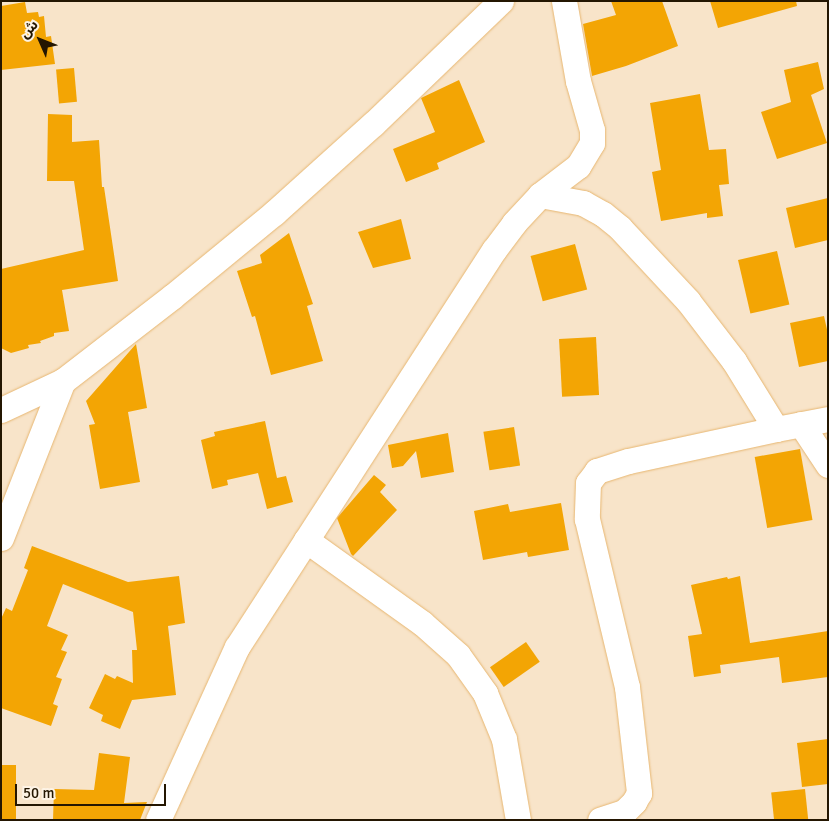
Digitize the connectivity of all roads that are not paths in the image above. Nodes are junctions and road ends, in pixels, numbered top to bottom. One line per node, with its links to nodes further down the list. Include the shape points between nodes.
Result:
1 (501, 1): 4 (street, via 373,124 274,213)
2 (564, 1): 3 (street, via 578,81 592,130 592,143 578,166)
3 (540, 195): 8 (street, via 583,203 620,228 688,301 734,361); 11 (street, via 494,250)
4 (63, 382): 5 (street); 10 (street)
5 (1, 410)
6 (828, 419): 7 (street)
7 (801, 424): 8 (street); 9 (street)
8 (776, 430): 14 (street, via 628,461 597,471 588,483 587,519 627,687 638,793 624,812)
9 (828, 465)
10 (1, 538)
11 (306, 540): 12 (street, via 237,647); 13 (street, via 422,623 458,655 486,693 504,739)
12 (158, 820)
13 (518, 820)
14 (600, 820)

